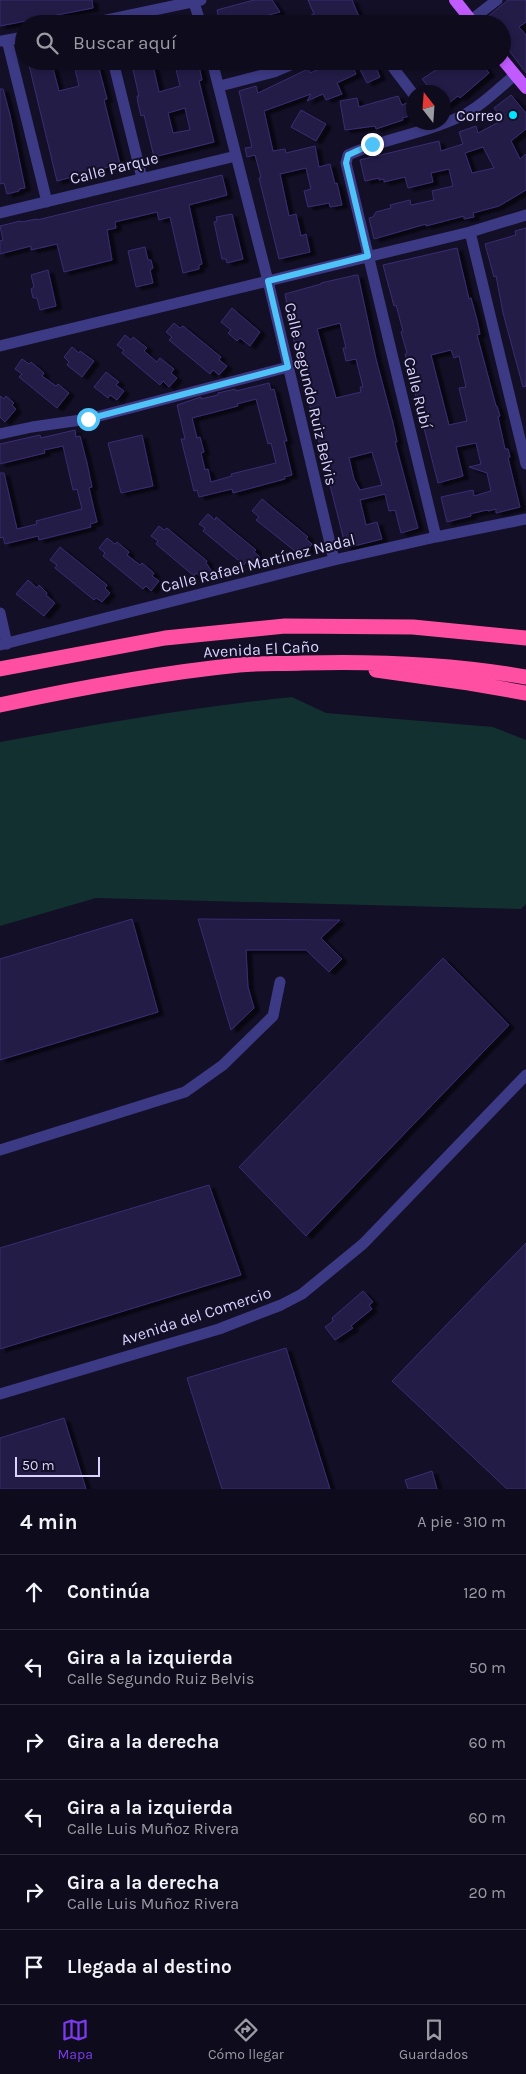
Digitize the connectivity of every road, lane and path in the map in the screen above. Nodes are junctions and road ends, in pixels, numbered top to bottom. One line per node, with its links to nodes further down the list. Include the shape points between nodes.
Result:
1 (455, 0): 6 (main road)
2 (497, 0): 7 (street)
3 (196, 1): 4 (street); 5 (street)
4 (135, 15)
5 (199, 15)
6 (467, 15)
7 (480, 15)
8 (4, 41): 22 (street)
9 (115, 70): 21 (street)
10 (215, 70): 16 (street, Calle Segundo Ruiz Belvis)
11 (279, 70): 16 (street)
12 (395, 70): 15 (street)
13 (511, 70): 14 (main road)
14 (515, 75): 17 (main road); 18 (street, via 469,113)
15 (406, 85)
16 (220, 86): 20 (street, Calle Segundo Ruiz Belvis)
17 (526, 88)
18 (451, 119)
19 (417, 130): 26 (street, Calle Rubí, via 348,155 346,163)
20 (236, 156): 21 (street, Calle Parque); 27 (street, Calle Segundo Ruiz Belvis)
21 (142, 178): 22 (street, Calle Parque)
22 (47, 202): 23 (street, Calle Parque)
23 (0, 213)
24 (526, 215): 25 (street)
25 (470, 232): 26 (street); 31 (street)
26 (368, 256): 27 (street); 33 (street, Calle Rubí)
27 (268, 281): 28 (street); 29 (street, Calle Segundo Ruiz Belvis)
28 (0, 346)
29 (288, 367): 30 (street, via 88,419); 34 (street, Calle Segundo Ruiz Belvis)
30 (0, 434)
31 (526, 464)
32 (526, 519): 33 (street, Calle Rafael Martínez Nadal)
33 (436, 536): 34 (street, Calle Rafael Martínez Nadal)
34 (334, 560): 37 (street, Calle Rafael Martínez Nadal)
35 (0, 613): 37 (street)
36 (526, 638): 39 (highway, Avenida El Caño, via 413,626 285,626 165,638)
37 (4, 645)
38 (338, 662): 40 (highway, Avenida El Caño, via 432,664); 41 (highway); 42 (highway, Avenida El Caño, via 241,665 190,671)
39 (0, 669)
40 (526, 677)
41 (526, 694)
42 (0, 705)
43 (280, 982): 45 (street, via 273,1016 223,1066 185,1092)
44 (526, 1075): 46 (street, Avenida del Comercio, via 363,1244 302,1294 219,1329)
45 (0, 1150)
46 (0, 1394)

